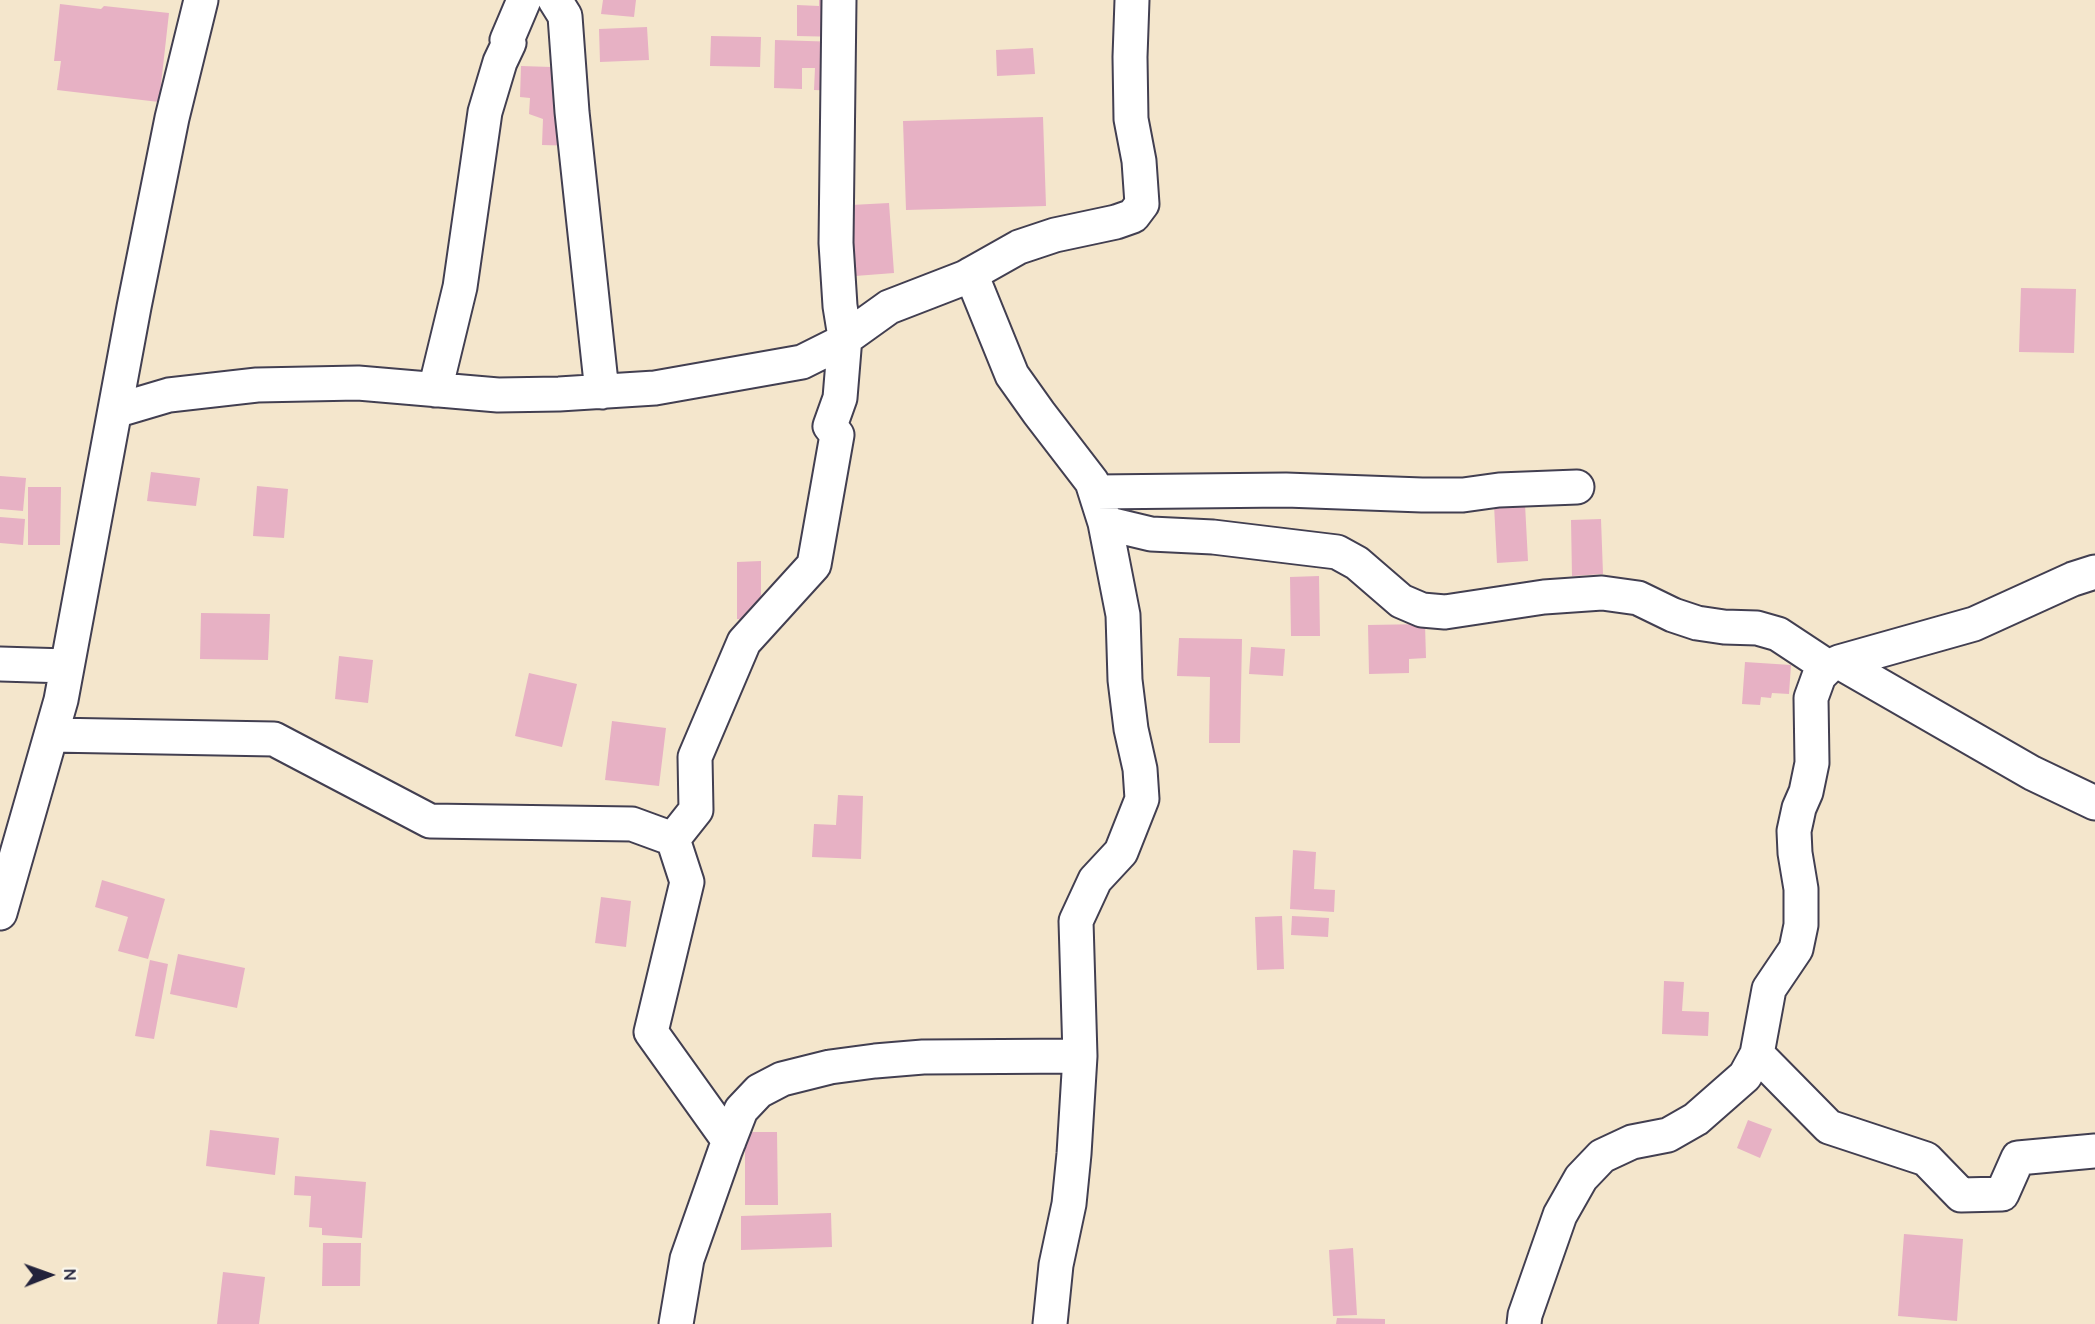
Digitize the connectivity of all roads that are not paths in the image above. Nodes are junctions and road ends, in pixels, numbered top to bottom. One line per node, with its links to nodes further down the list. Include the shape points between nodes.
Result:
1 (201, 0): 10 (street, via 172,118)
2 (524, 0): 8 (street, via 485,112 460,287)
3 (555, 0): 9 (street, via 565,16)
4 (838, 0): 7 (street, via 836,243)
5 (1132, 0): 6 (street, via 1131,119 1142,204 1133,216 1019,247)
6 (971, 274): 7 (street, via 889,307); 12 (street, via 1013,375 1092,482)
7 (845, 337): 9 (street, via 802,362 655,388); 19 (street, via 839,398 830,426 837,435 814,565 744,642 695,758 696,810)
8 (435, 390): 9 (street, via 498,395); 10 (street, via 358,383 257,385 169,395)
9 (602, 392)
10 (115, 411): 16 (street)
11 (1577, 487): 12 (street, via 1463,495 1286,490)
12 (1100, 508): 15 (street, via 1152,534 1337,552 1357,562 1401,601 1422,610 1445,612 1602,593 1639,598 1697,623 1778,634); 22 (street, via 1122,615 1125,680 1142,799 1121,852 1095,880 1076,920)
13 (2095, 572): 15 (street, via 1974,624)
14 (0, 664): 16 (street)
15 (1833, 665): 18 (street); 21 (street, via 1819,676 1811,698 1812,764 1794,831 1801,925 1796,949 1769,989)
16 (67, 666): 17 (street)
17 (51, 735): 19 (street, via 274,739 430,821 632,824); 20 (street)
18 (2095, 803)
19 (673, 839): 23 (street, via 687,882 651,1032)
20 (0, 913)
21 (1757, 1054): 24 (street, via 1829,1127 1926,1159 1961,1195 2002,1194 2018,1158); 27 (street, via 1745,1076 1696,1119 1668,1135 1632,1142 1602,1156 1581,1178 1560,1215)
22 (1080, 1056): 23 (street, via 923,1057 830,1067 782,1079 760,1091 741,1110); 26 (street, via 1069,1204)
23 (729, 1140): 25 (street, via 687,1259)
24 (2095, 1151)
25 (676, 1324)
26 (1050, 1324)
27 (1524, 1324)

